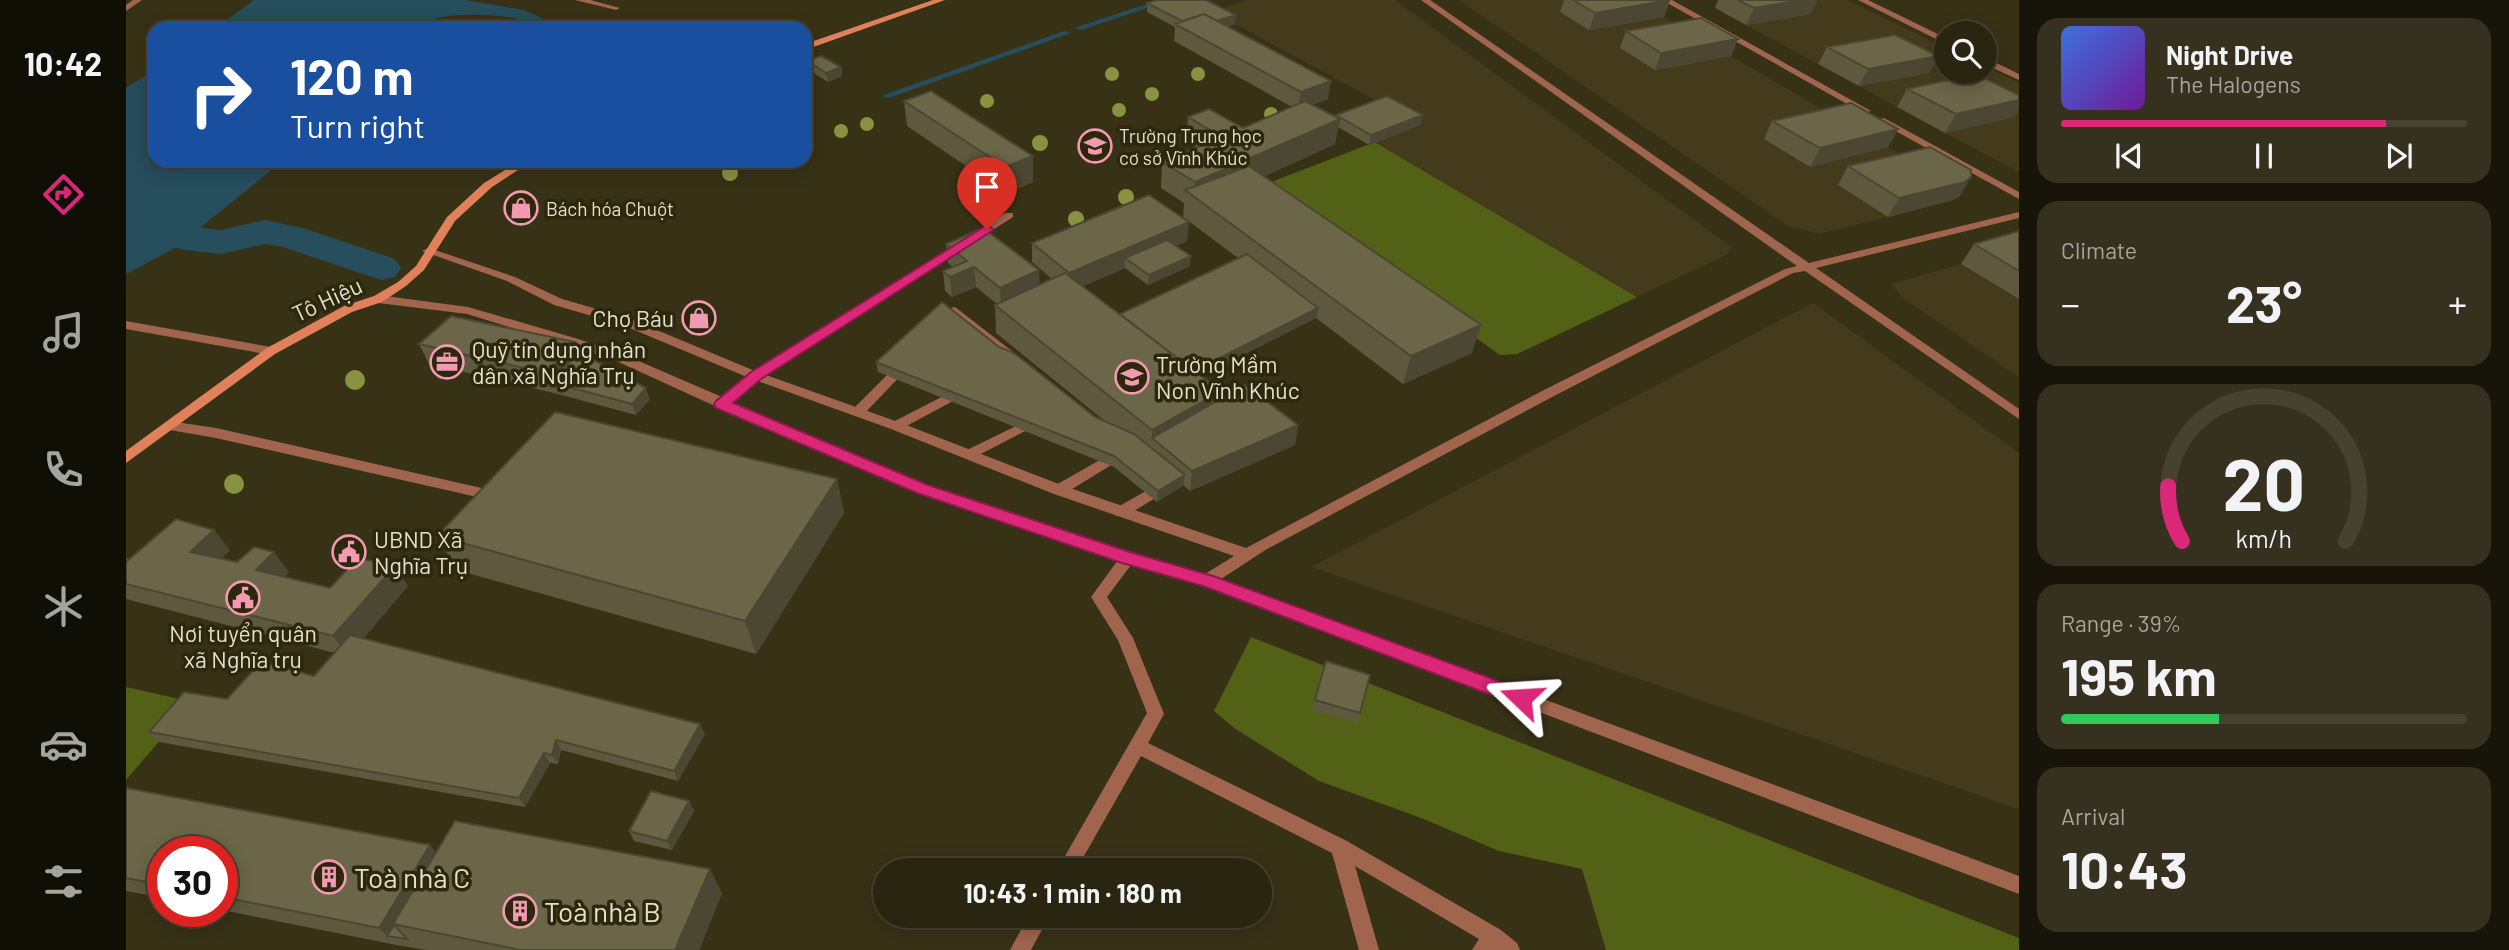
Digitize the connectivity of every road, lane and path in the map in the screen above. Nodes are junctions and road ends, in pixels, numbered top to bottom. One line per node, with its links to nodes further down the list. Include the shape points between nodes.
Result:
1 (138, 0): 8 (street)
2 (579, 0): 7 (street)
3 (941, 0): 10 (main road)
4 (1425, 0): 18 (street)
5 (1666, 0): 14 (street)
6 (1862, 0): 9 (street)
7 (616, 8)
8 (126, 9)
9 (1934, 35)
10 (812, 45)
11 (1997, 66): 12 (street)
12 (2019, 77)
13 (517, 168): 17 (main road, Tô Hiệu, via 470,200)
14 (2019, 196)
15 (1009, 215): 25 (street)
16 (2019, 215): 18 (street)
17 (428, 251): 19 (main road, Tô Hiệu, via 420,268); 25 (street, via 511,279 558,302 624,321)
18 (1808, 267): 30 (street); 40 (street, via 1789,271 1561,387)
19 (378, 299): 22 (main road, Tô Hiệu, via 348,309); 27 (street, via 468,311 571,341)
20 (126, 325): 22 (street)
21 (940, 332): 24 (street, via 955,311)
22 (271, 351): 31 (main road, Tô Hiệu)
23 (912, 362): 29 (street)
24 (1016, 366)
25 (756, 376): 27 (street); 29 (street)
26 (964, 376): 32 (street, via 974,384 943,394)
27 (722, 404): 41 (street, via 922,489)
28 (1036, 406): 34 (street, via 1046,414 1019,421)
29 (858, 412): 32 (street)
30 (2019, 415)
31 (169, 426): 35 (main road, Tô Hiệu); 38 (street)
32 (897, 426): 34 (street)
33 (1127, 450): 37 (street, via 1101,458)
34 (970, 454): 37 (street)
35 (126, 458)
36 (1157, 475): 39 (street, via 1167,483)
37 (1059, 490): 39 (street)
38 (486, 494)
39 (1121, 512): 40 (street)
40 (1246, 554): 42 (street)
41 (1128, 558): 42 (street); 43 (street, via 1099,597 1125,638 1156,714)
42 (1207, 580): 46 (street)
43 (1137, 746): 44 (street); 45 (street)
44 (1340, 847): 48 (street); 50 (street)
45 (1073, 858)
46 (2019, 885)
47 (1033, 928): 49 (street)
48 (1488, 944): 51 (street)
49 (1020, 950)
50 (1369, 950)
51 (1510, 950)

